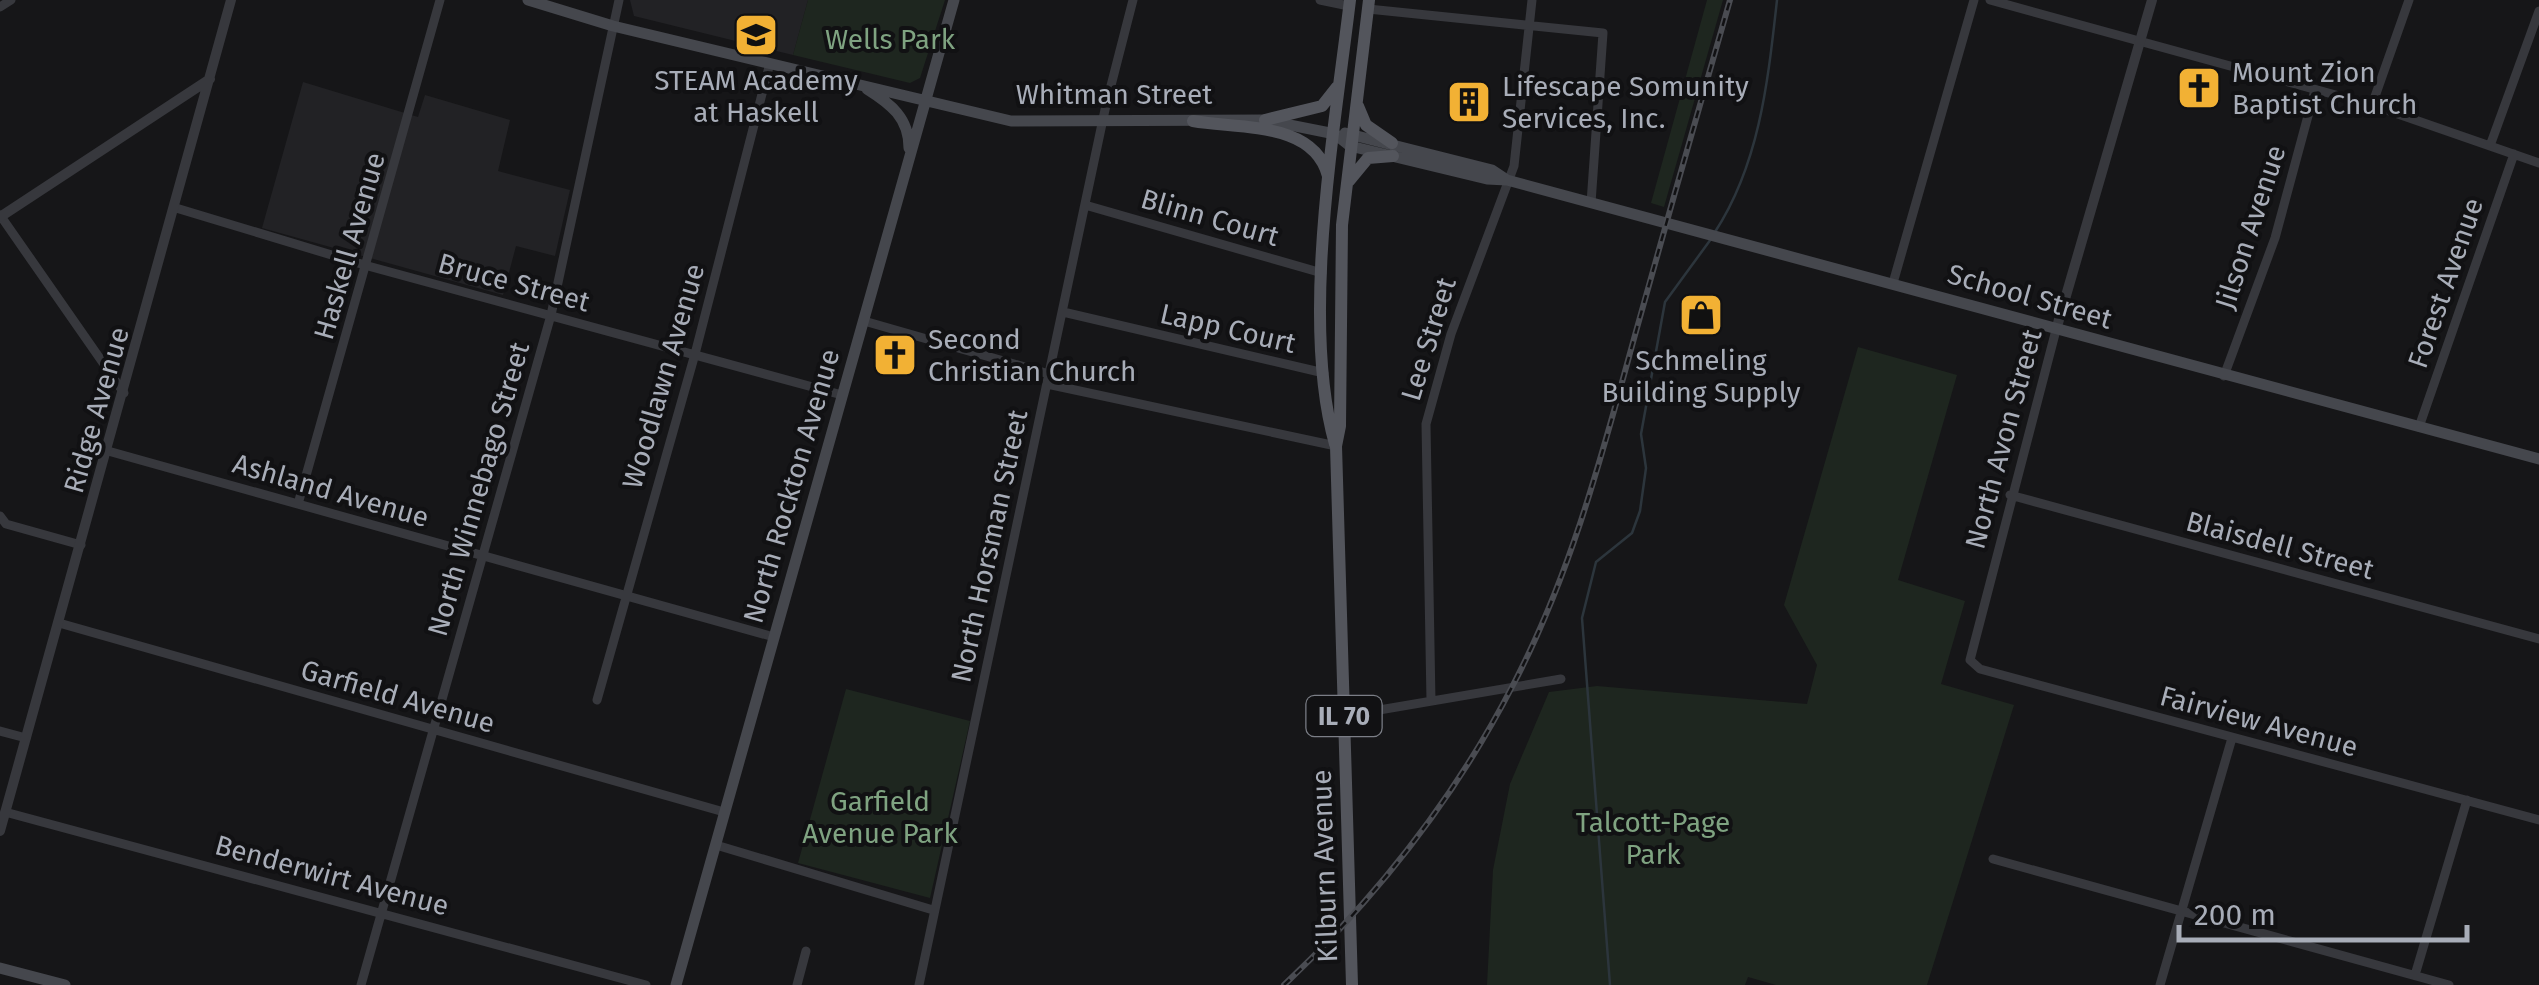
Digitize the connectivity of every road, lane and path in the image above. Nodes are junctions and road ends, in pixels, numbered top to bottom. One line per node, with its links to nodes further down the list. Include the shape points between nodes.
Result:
1 (11, 0): 16 (street)
2 (231, 0): 23 (street, Ridge Avenue)
3 (440, 0): 46 (street, Haskell Avenue)
4 (528, 0): 18 (main road, Whitman Street)
5 (619, 0): 18 (street, North Winnebago Street)
6 (954, 0): 27 (main road, North Rockton Avenue)
7 (1133, 0): 30 (street, North Horsman Street)
8 (1320, 0): 14 (street)
9 (1532, 0): 19 (street, Lee Street)
10 (1974, 0): 48 (street)
11 (1990, 0): 20 (street)
12 (2152, 0): 20 (street, North Avon Street)
13 (2410, 0): 28 (street)
14 (1350, 3): 22 (main road, Kilburn Avenue / IL 70)
15 (1368, 5): 19 (street); 26 (main road, Kilburn Avenue / IL 70)
16 (0, 7)
17 (2539, 11): 34 (street)
18 (613, 26): 21 (main road, Whitman Street); 50 (street, North Winnebago Street)
19 (1530, 26): 39 (street, Lee Street, via 1516,157); 42 (street, via 1604,33)
20 (2140, 41): 25 (street); 52 (street, North Avon Street)
21 (770, 64): 24 (main road, Whitman Street); 53 (street, Woodlawn Avenue)
22 (1342, 75): 29 (main road, via 1322,106); 32 (main road, Kilburn Avenue / IL 70)
23 (211, 78): 44 (street, Ridge Avenue); 45 (street)
24 (859, 84): 27 (main road, Whitman Street); 38 (main road, via 906,124)
25 (2316, 90): 28 (street); 55 (street, Jilson Avenue, via 2275,238)
26 (1357, 95): 33 (main road, Kilburn Avenue / IL 70); 35 (main road, via 1366,124)
27 (927, 100): 30 (main road, Whitman Street, via 1011,122); 38 (main road, North Rockton Avenue)
28 (2372, 105): 34 (street)
29 (1265, 120): 31 (main road, Whitman Street); 32 (main road, Whitman Street)
30 (1102, 121): 31 (main road, Whitman Street); 43 (street, North Horsman Street)
31 (1194, 121): 40 (main road, via 1300,138 1321,155)
32 (1335, 134): 33 (main road, School Street); 40 (main road, Kilburn Avenue / IL 70)
33 (1351, 139): 35 (main road, School Street); 41 (main road, Kilburn Avenue / IL 70)
34 (2491, 143): 36 (street)
35 (1393, 149): 39 (main road, School Street, via 1492,170); 41 (main road, via 1362,162)
36 (2514, 154): 37 (street); 59 (street, Forest Avenue)
37 (2539, 162)
38 (909, 164): 51 (main road, North Rockton Avenue)
39 (1507, 180): 42 (main road, School Street); 75 (street, Lee Street, via 1426,424)
40 (1330, 181): 47 (main road, Kilburn Avenue / IL 70)
41 (1346, 188): 60 (main road, Kilburn Avenue / IL 70)
42 (1591, 202): 48 (main road, School Street)
43 (1085, 205): 47 (street, Blinn Court); 49 (street, North Horsman Street)
44 (176, 208): 46 (street, Bruce Street); 57 (street, Ridge Avenue)
45 (0, 216): 57 (street)
46 (368, 266): 50 (street, Bruce Street); 64 (street, Haskell Avenue)
47 (1322, 273): 54 (main road, Kilburn Avenue / IL 70)
48 (1893, 283): 52 (main road, School Street)
49 (1062, 312): 54 (street, Lapp Court); 56 (street, North Horsman Street)
50 (550, 315): 53 (street, Bruce Street); 67 (street, North Winnebago Street)
51 (864, 321): 56 (street); 58 (main road, North Rockton Avenue)
52 (2056, 330): 55 (main road, School Street); 63 (street, North Avon Street)
53 (695, 354): 58 (street, Bruce Street); 68 (street, Woodlawn Avenue)
54 (1324, 373): 60 (main road, Kilburn Avenue / IL 70)
55 (2224, 376): 59 (main road, School Street)
56 (1048, 379): 60 (street); 89 (street, North Horsman Street)
57 (124, 393): 61 (street, Ridge Avenue)
58 (842, 395): 70 (main road, North Rockton Avenue)
59 (2419, 427): 62 (main road, School Street)
60 (1336, 446): 76 (main road, Kilburn Avenue / IL 70)
61 (108, 451): 64 (street, Ashland Avenue); 66 (street, Ridge Avenue)
62 (2539, 459)
63 (2010, 495): 71 (street, Blaisdell Street); 72 (street, North Avon Street)
64 (298, 504): 67 (street, Ashland Avenue)
65 (0, 516): 66 (street, via 6,524)
66 (81, 545): 69 (street, Ridge Avenue)
67 (482, 556): 68 (street, Ashland Avenue); 77 (street, North Winnebago Street)
68 (624, 596): 70 (street, Ashland Avenue); 74 (street, Woodlawn Avenue)
69 (59, 623): 77 (street, Garfield Avenue); 79 (street, Ridge Avenue)
70 (774, 637): 83 (main road, North Rockton Avenue)
71 (2539, 639)
72 (1970, 660): 80 (street, Fairview Avenue, via 1980,669)
73 (1561, 679): 75 (street)
74 (597, 700)
75 (1431, 700): 76 (street)
76 (1344, 716): 100 (main road, Kilburn Avenue / IL 70)
77 (432, 729): 83 (street, Garfield Avenue); 88 (street, North Winnebago Street)
78 (0, 731): 79 (street)
79 (26, 738): 82 (street, Ridge Avenue)
80 (2232, 738): 81 (street, Fairview Avenue); 90 (street)
81 (2467, 800): 84 (street, Fairview Avenue); 93 (street)
82 (6, 812): 85 (street, Ridge Avenue); 88 (street, Benderwirt Avenue)
83 (724, 812): 86 (main road, North Rockton Avenue)
84 (2539, 820)
85 (0, 831)
86 (716, 845): 89 (street); 97 (main road, North Rockton Avenue)
87 (1993, 860): 90 (street)
88 (382, 910): 95 (street, North Winnebago Street); 96 (street, Benderwirt Avenue)
89 (934, 910): 99 (street, North Horsman Street)
90 (2183, 911): 93 (street); 101 (street)
91 (806, 951): 98 (street)
92 (0, 968): 94 (main road)
93 (2415, 975): 102 (street)
94 (66, 985)
95 (361, 985)
96 (646, 985)
97 (676, 985)
98 (797, 985)
99 (919, 985)
100 (1352, 985)
101 (2160, 985)
102 (2449, 985)

